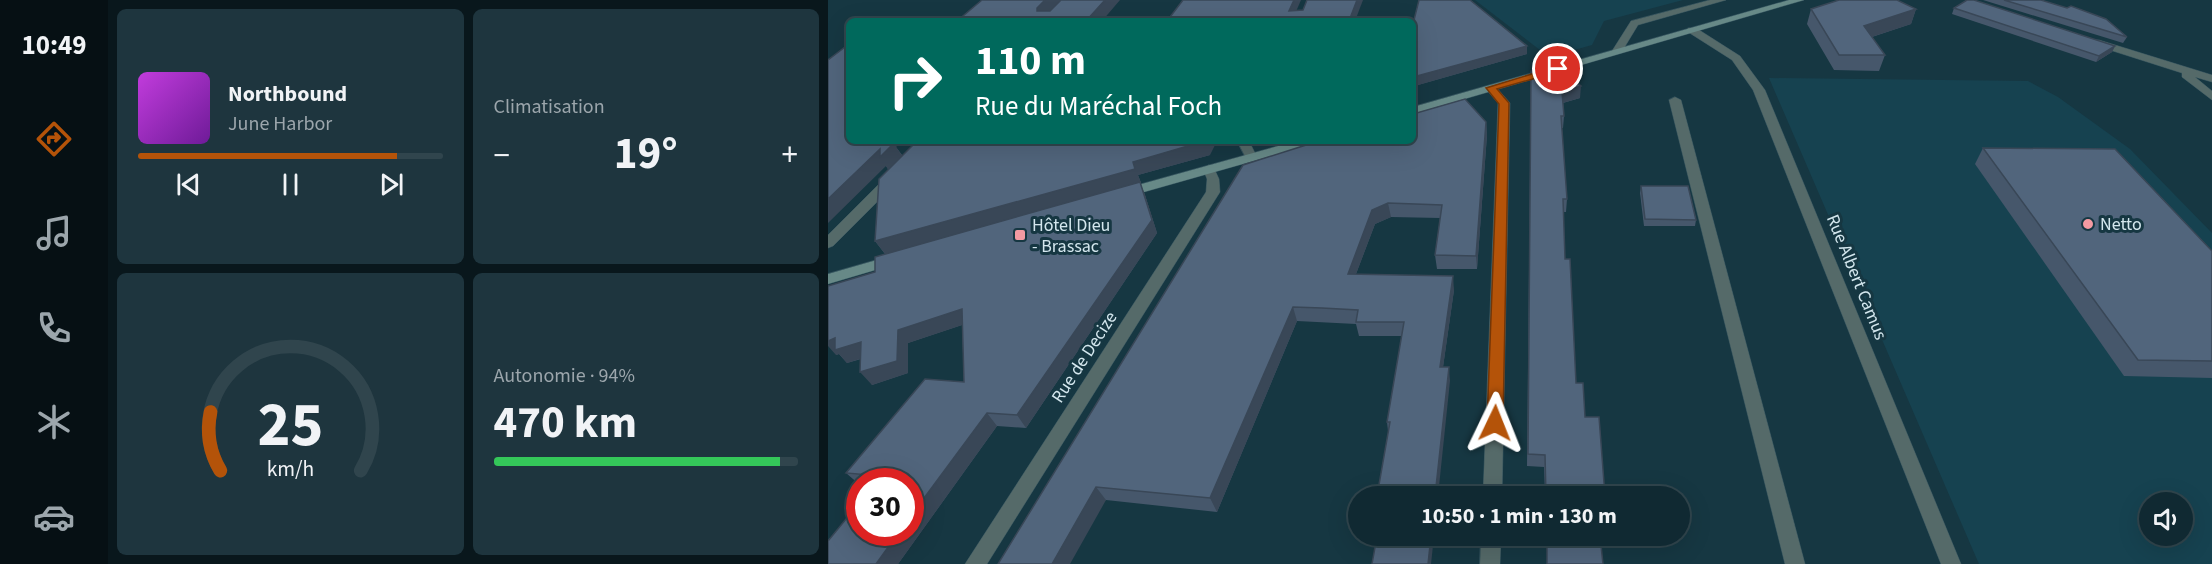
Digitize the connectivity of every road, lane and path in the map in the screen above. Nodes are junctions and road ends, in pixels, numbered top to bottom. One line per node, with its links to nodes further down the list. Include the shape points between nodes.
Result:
1 (1721, 0): 5 (street, via 1634,23)
2 (1799, 0): 3 (main road)
3 (1692, 30): 5 (main road); 26 (street, Rue Albert Camus, via 1736,58 1759,90)
4 (2089, 40): 6 (street)
5 (1617, 51): 8 (main road)
6 (2179, 69): 7 (street); 9 (street)
7 (2212, 80)
8 (1491, 88): 11 (main road); 21 (street, via 1504,103)
9 (2212, 97)
10 (1675, 100): 25 (street)
11 (1416, 110)
12 (1245, 144): 14 (street)
13 (1298, 144): 14 (main road)
14 (1251, 157): 16 (main road)
15 (904, 166): 18 (street)
16 (1209, 169): 17 (main road); 23 (street, Rue de Decize, via 1214,178 1213,192)
17 (1116, 196)
18 (828, 243)
19 (913, 255): 20 (main road)
20 (828, 279)
21 (1493, 486)
22 (1491, 546): 24 (street)
23 (975, 564)
24 (1490, 564)
25 (1795, 564)
26 (1951, 564)

